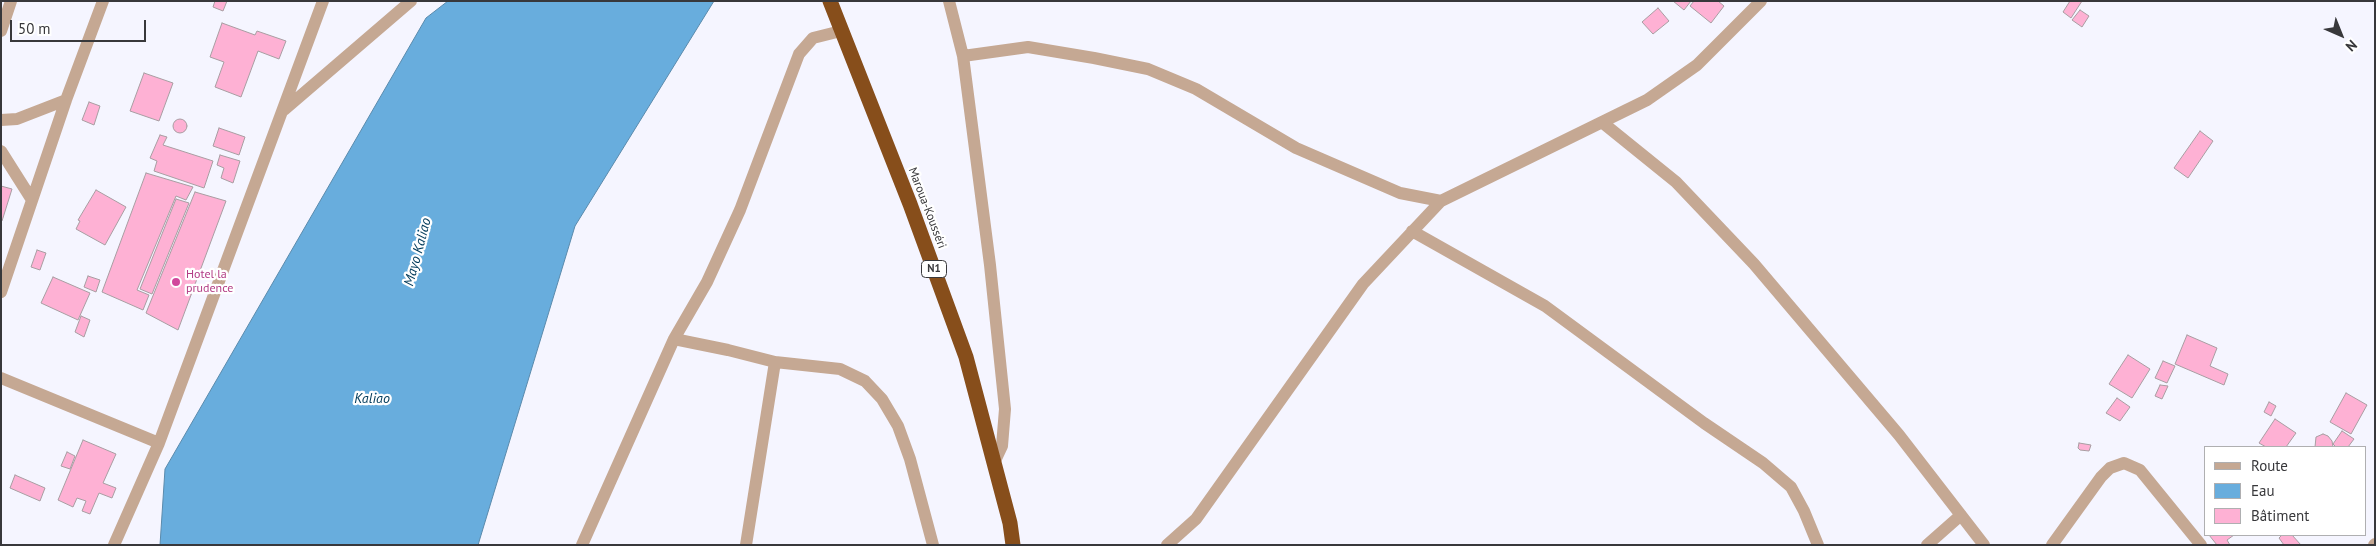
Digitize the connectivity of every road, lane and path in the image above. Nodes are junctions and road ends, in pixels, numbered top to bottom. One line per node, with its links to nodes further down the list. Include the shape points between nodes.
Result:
1 (11, 1): 9 (street)
2 (103, 1): 11 (street)
3 (323, 1): 12 (street)
4 (411, 1): 12 (street)
5 (830, 1): 8 (highway, Maroua-Kousséri / N1)
6 (950, 1): 10 (street)
7 (1761, 1): 14 (street, via 1697,65 1647,100)
8 (841, 30): 20 (street, via 813,38 799,54 740,210 707,282); 24 (highway, Maroua-Kousséri / N1, via 966,357)
9 (1, 31)
10 (963, 56): 17 (street, via 1028,48 1148,69 1196,89 1296,148 1400,193); 24 (street, via 1005,409 1002,446)
11 (66, 100): 13 (street, via 18,119); 16 (street)
12 (282, 110): 23 (street)
13 (1, 120)
14 (1603, 123): 17 (street); 25 (street, via 1676,182 1754,264 1846,371)
15 (1, 151): 16 (street)
16 (32, 200): 19 (street)
17 (1441, 201): 18 (street)
18 (1412, 231): 31 (street, via 1362,284 1196,519); 32 (street, via 1545,306 1704,423 1763,462 1791,487)
19 (1, 292)
20 (674, 339): 21 (street); 27 (street)
21 (775, 362): 28 (street); 29 (street, via 840,369 865,381 882,399 898,426 910,459)
22 (1, 378): 23 (street)
23 (160, 443): 26 (street)
24 (994, 463): 30 (highway, Maroua-Kousséri / N1)
25 (1961, 515): 33 (street); 34 (street)
26 (114, 545)
27 (582, 545)
28 (746, 545)
29 (934, 545)
30 (1013, 545)
31 (1167, 545)
32 (1818, 545)
33 (1927, 545)
34 (1984, 545)
35 (2052, 545): 36 (street, via 2101,477 2110,468 2124,463 2140,470)
36 (2201, 545)

